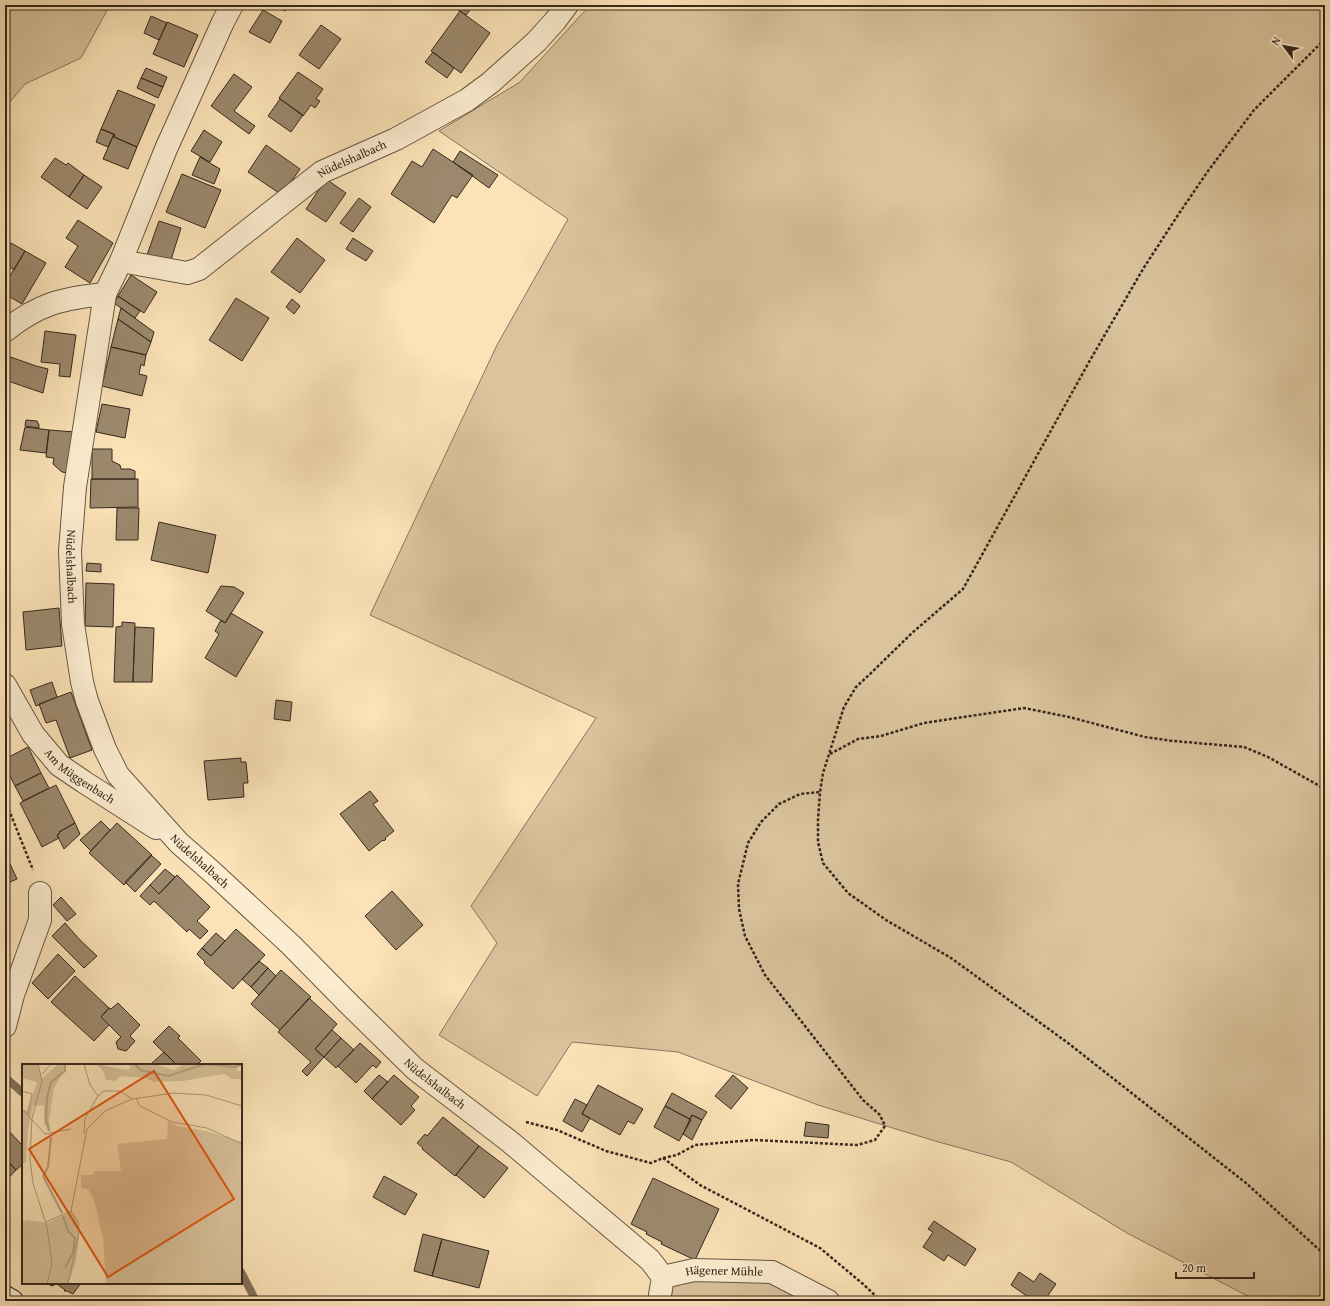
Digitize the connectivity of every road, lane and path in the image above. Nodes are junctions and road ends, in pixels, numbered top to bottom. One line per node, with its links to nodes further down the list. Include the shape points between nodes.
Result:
1 (232, 5): 4 (street, Nüdelshalbach, via 166,149)
2 (567, 5): 4 (street, Nüdelshalbach, via 536,42 467,100 396,139 322,172 199,268 187,273)
3 (1325, 38): 8 (path, via 1254,110 1208,171 1143,269 964,588 912,633 856,688 844,707)
4 (121, 261): 5 (street, Nüdelshalbach)
5 (105, 294): 6 (street, via 55,302 39,308); 12 (street, Nüdelshalbach, via 75,487 70,552 73,624 84,688 105,749 118,775)
6 (5, 331)
7 (5, 685): 12 (street, Am Müggenbach, via 33,734 59,765)
8 (829, 754): 9 (path, via 858,739 881,736 924,723 1024,708 1145,737 1244,747); 10 (path)
9 (1325, 788)
10 (820, 792): 16 (path, via 800,794 779,804 761,822 746,850 738,884 739,908 745,936 765,975 863,1100 880,1115 885,1126 875,1140 857,1145 754,1140 695,1145 677,1155); 17 (path, via 818,842 823,864 848,893 886,920 951,958 1068,1043 1246,1183)
11 (5, 800): 13 (path, via 34,871)
12 (179, 843): 18 (street, Nüdelshalbach, via 292,945 415,1069 568,1190 650,1260)
13 (40, 893): 14 (street, via 40,920 13,995)
14 (5, 1026)
15 (524, 1122): 16 (path, via 557,1130 606,1151 651,1163)
16 (663, 1158): 23 (path, via 700,1185 820,1248)
17 (1325, 1255)
18 (663, 1277): 21 (street); 22 (street, Hägener Mühle, via 694,1270 772,1272)
19 (5, 1297): 20 (street)
20 (12, 1301)
21 (659, 1301)
22 (828, 1301)
23 (881, 1301)

